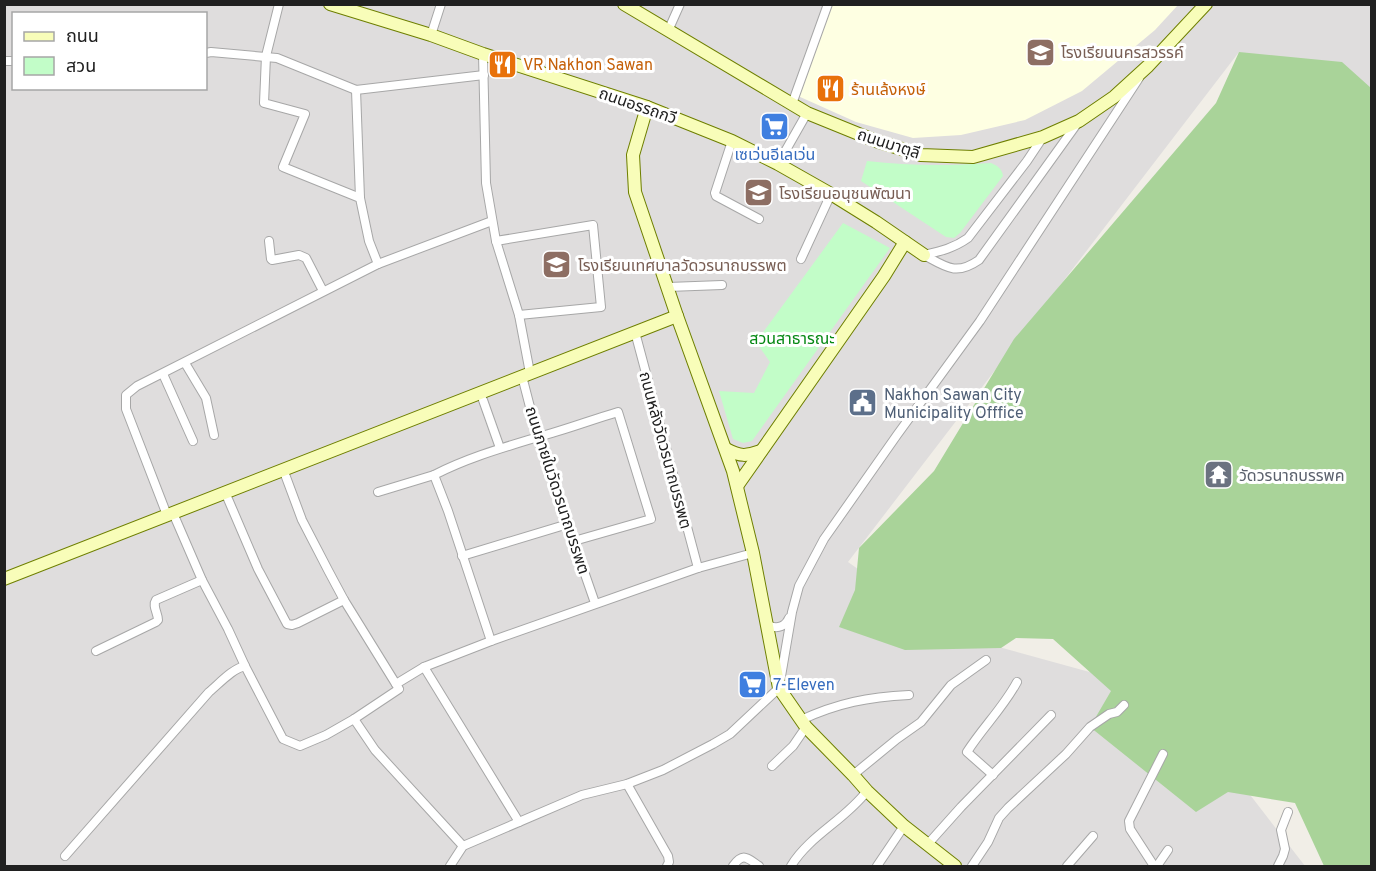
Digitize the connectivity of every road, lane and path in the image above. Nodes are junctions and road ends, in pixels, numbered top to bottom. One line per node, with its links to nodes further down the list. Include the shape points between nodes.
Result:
1 (279, 4): 12 (street)
2 (330, 4): 9 (street, ถนนอรรถกวี)
3 (441, 4): 9 (street)
4 (624, 4): 8 (street, ถนนมาตุลี)
5 (680, 4): 8 (street)
6 (828, 4): 16 (street)
7 (1206, 4): 13 (street, ถนนมาตุลี)
8 (668, 31): 16 (street, ถนนมาตุลี)
9 (431, 35): 11 (street, ถนนอรรถกวี)
10 (207, 53): 12 (street)
11 (483, 54): 14 (street, ถนนภายในวัดวรนาถบรรพต); 17 (street, ถนนอรรถกวี)
12 (266, 56): 15 (street); 24 (street, via 264,103 305,114 283,167)
13 (1148, 66): 19 (street, ถนนมาตุลี, via 1114,97); 64 (street, via 980,321 824,539 799,586)
14 (484, 75): 15 (street); 26 (street, ถนนภายในวัดวรนาถบรรพต, via 486,183)
15 (356, 90): 24 (street)
16 (792, 104): 18 (street, ถนนมาตุลี)
17 (647, 107): 21 (street, ถนนอรรถกวี); 34 (street, via 633,155 635,192)
18 (807, 113): 20 (street, ถนนมาตุลี, via 921,155 973,157); 22 (street)
19 (1079, 121): 20 (street, ถนนมาตุลี); 30 (street, via 979,260 955,270)
20 (1043, 137): 30 (street, via 968,238 959,245)
21 (732, 141): 22 (street, ถนนอรรถกวี); 25 (street, via 716,196)
22 (778, 164): 23 (street, ถนนอรรถกวี)
23 (831, 194): 29 (street, ถนนอรรถกวี); 31 (street)
24 (360, 198): 32 (street)
25 (759, 219)
26 (492, 221): 28 (street, ถนนภายในวัดวรนาถบรรพต); 32 (street)
27 (269, 241): 35 (street, via 272,261 299,255 306,258)
28 (496, 241): 36 (street, ถนนภายในวัดวรนาถบรรพต); 36 (street, via 593,225 601,307)
29 (905, 242): 30 (street, ถนนอรรถกวี); 48 (street)
30 (924, 255)
31 (801, 259)
32 (378, 264): 35 (street)
33 (722, 285): 34 (street)
34 (668, 287): 37 (street)
35 (323, 291): 39 (street)
36 (519, 315): 41 (street, ถนนภายในวัดวรนาถบรรพต)
37 (678, 316): 38 (street); 47 (street)
38 (635, 332): 41 (street); 59 (street, ถนนหลังวัดวรนาถบรรพต)
39 (185, 363): 40 (street); 43 (street, via 206,398)
40 (163, 374): 45 (street); 54 (street, via 126,395 126,409)
41 (526, 374): 44 (street, ถนนภายในวัดวรนาถบรรพต); 49 (street)
42 (483, 400): 46 (street)
43 (214, 435)
44 (538, 437): 46 (street); 55 (street, ถนนภายในวัดวรนาถบรรพต); 56 (street, via 618,412 651,519)
45 (193, 441)
46 (500, 448): 50 (street)
47 (726, 449): 48 (street, via 738,455); 51 (street)
48 (761, 451): 51 (street)
49 (283, 469): 52 (street); 62 (street, via 302,520)
50 (434, 475): 53 (street); 58 (street)
51 (737, 486): 57 (street)
52 (225, 492): 54 (street); 62 (street, via 258,569 288,624 298,624)
53 (378, 492)
54 (170, 514): 60 (street); 61 (street)
55 (568, 524): 56 (street, ถนนภายในวัดวรนาถบรรพต); 58 (street)
56 (574, 542): 63 (street, ถนนภายในวัดวรนาถบรรพต)
57 (753, 553): 59 (street); 65 (street)
58 (462, 556): 66 (street)
59 (698, 568): 63 (street)
60 (4, 579)
61 (202, 580): 67 (street, via 156,600 156,622); 69 (street)
62 (344, 600): 72 (street)
63 (595, 603): 66 (street)
64 (792, 612): 65 (street, via 783,626 773,627); 73 (street)
65 (767, 621): 73 (street)
66 (490, 641): 70 (street)
67 (96, 651)
68 (986, 660): 81 (street, via 951,685 921,722)
69 (245, 666): 77 (street, via 283,739 300,746); 92 (street, via 209,692)
70 (424, 667): 72 (street); 86 (street)
71 (1017, 682): 82 (street, via 967,752)
72 (396, 684): 77 (street, via 399,689)
73 (779, 688): 78 (street); 83 (street, via 730,735)
74 (909, 695): 78 (street, via 855,700 818,712)
75 (1124, 705): 100 (street, via 1090,727 1008,808)
76 (1052, 715): 82 (street)
77 (354, 719): 90 (street, via 375,750)
78 (803, 723): 80 (street, via 793,746); 81 (street)
79 (1162, 754): 102 (street, via 1129,822)
80 (772, 766)
81 (853, 775): 84 (street)
82 (993, 775): 89 (street)
83 (627, 784): 86 (street, via 582,795); 95 (street, via 668,856)
84 (867, 791): 87 (street); 98 (street, via 811,842)
85 (1287, 812): 103 (street, via 1281,830 1284,856)
86 (519, 822): 90 (street)
87 (904, 826): 89 (street); 93 (street)
88 (1093, 836): 101 (street)
89 (927, 845): 99 (street)
90 (463, 846): 94 (street)
91 (1168, 850): 102 (street)
92 (64, 856)
93 (879, 866)
94 (450, 867)
95 (668, 867)
96 (733, 867): 97 (street, via 742,857)
97 (759, 867)
98 (791, 867)
99 (955, 867)
100 (972, 867)
101 (1067, 867)
102 (1155, 867)
103 (1278, 867)

